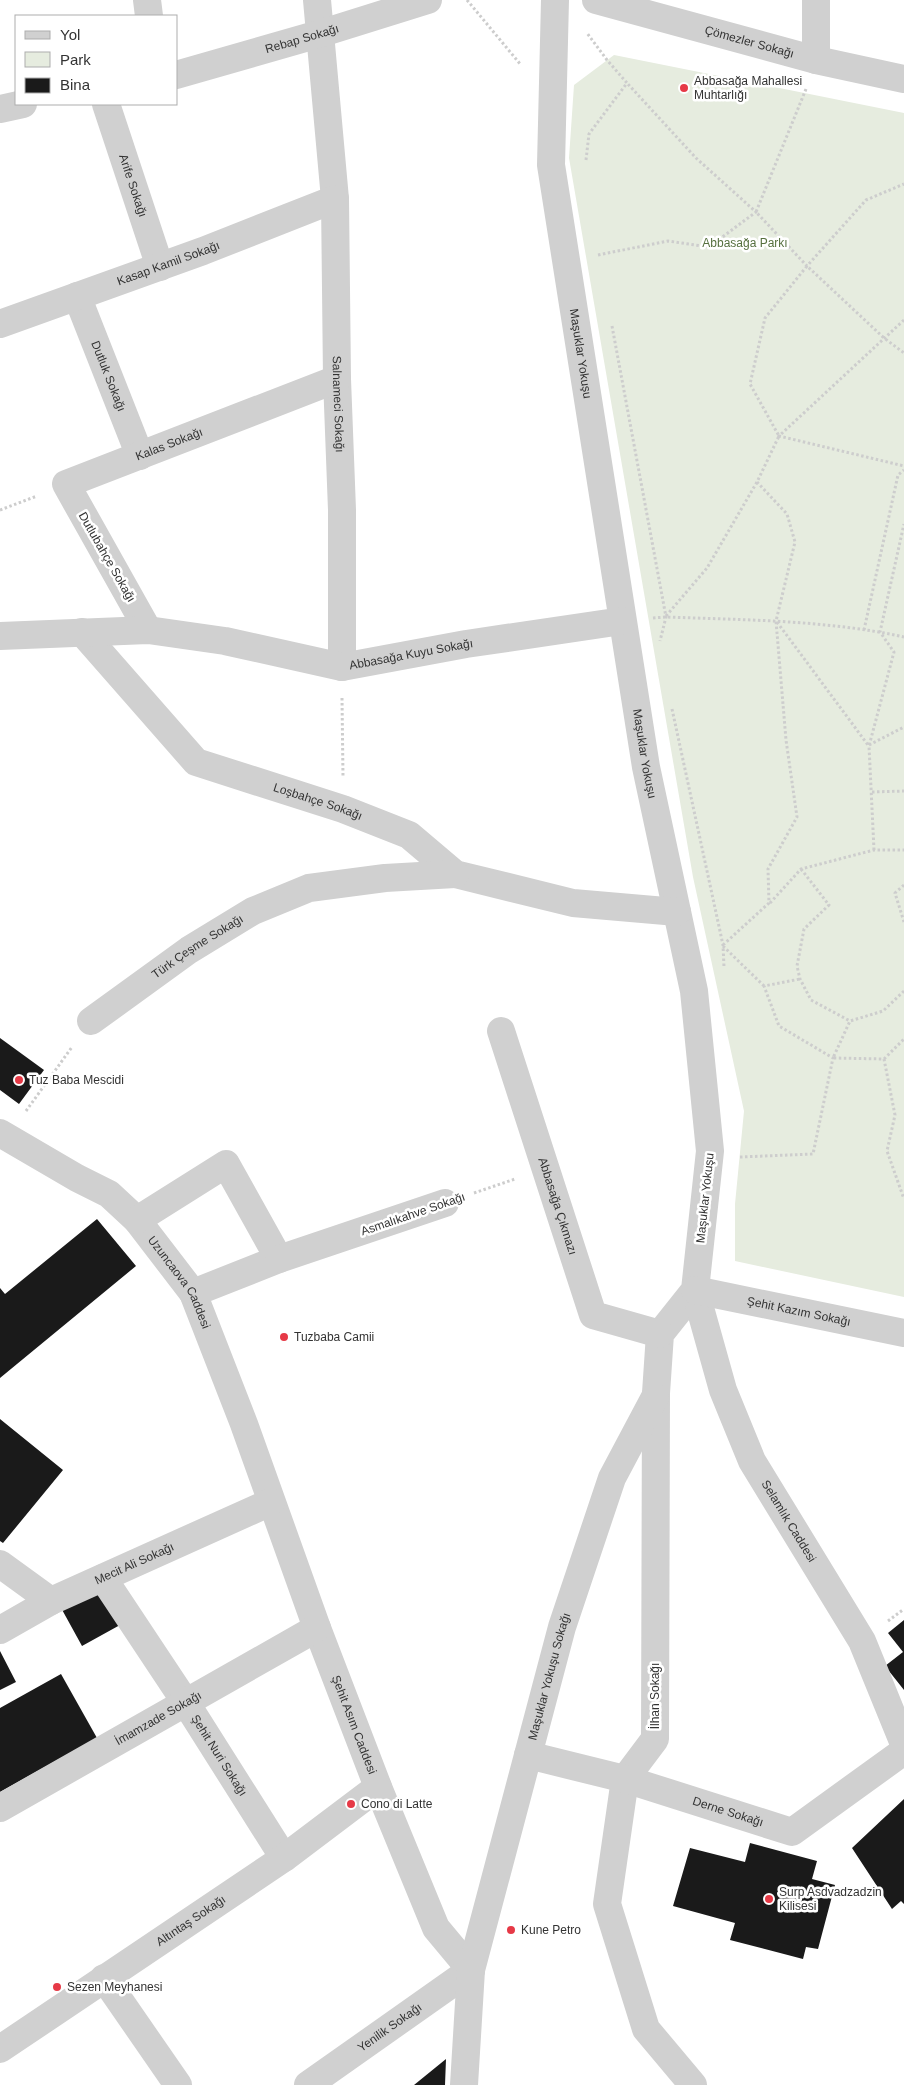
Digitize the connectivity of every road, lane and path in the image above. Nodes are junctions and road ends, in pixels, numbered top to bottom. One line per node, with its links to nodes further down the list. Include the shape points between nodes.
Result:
1 (147, 0): 8 (street)
2 (317, 0): 10 (street, Salnameci Sokağı)
3 (428, 0): 10 (street, Rebap Sokağı)
4 (467, 0): 15 (path)
5 (555, 0): 15 (street, Maşuklar Yokuşu)
6 (596, 0): 11 (street, Çömezler Sokağı)
7 (816, 0): 11 (street)
8 (149, 15)
9 (585, 30): 14 (path)
10 (319, 34): 12 (street, Rebap Sokağı); 21 (street, Salnameci Sokağı)
11 (816, 60): 13 (street, Çömezler Sokağı); 22 (path)
12 (178, 74)
13 (904, 79)
14 (627, 83): 19 (path, via 589,134); 22 (path, via 696,158)
15 (552, 103): 44 (street, Maşuklar Yokuşu, via 551,165)
16 (18, 105): 18 (street)
17 (106, 105): 27 (street, Arife Sokağı)
18 (0, 109)
19 (584, 169)
20 (904, 184): 26 (path, via 866,200)
21 (335, 199): 27 (street, Kasap Kamil Sokağı); 34 (street, Salnameci Sokağı)
22 (756, 212): 24 (path, via 709,247 668,241); 26 (path)
23 (597, 246): 24 (path)
24 (598, 255): 25 (path)
25 (600, 265)
26 (807, 266): 32 (path); 35 (path, via 765,318 750,384)
27 (160, 267): 28 (street, Kasap Kamil Sokağı)
28 (78, 296): 31 (street, Kasap Kamil Sokağı); 36 (street, Dutluk Sokağı)
29 (904, 320): 32 (path)
30 (611, 323): 43 (path)
31 (0, 324)
32 (884, 338): 33 (path); 35 (path)
33 (904, 353)
34 (337, 379): 36 (street, Kalas Sokağı); 53 (street, Salnameci Sokağı, via 342,510)
35 (779, 436): 37 (path); 39 (path)
36 (140, 456): 40 (street, Kalas Sokağı)
37 (904, 466)
38 (904, 470): 47 (path, via 898,475)
39 (756, 482): 43 (path, via 707,568); 45 (path, via 787,514 795,542)
40 (66, 484): 41 (path); 46 (street, Dutlubahçe Sokağı)
41 (0, 510)
42 (904, 524): 49 (path)
43 (666, 617): 44 (path); 45 (path); 52 (path)
44 (622, 621): 53 (street, Abbasağa Kuyu Sokağı, via 466,644); 66 (street, Maşuklar Yokuşu, via 646,767)
45 (776, 621): 47 (path); 56 (path); 65 (path, via 786,740 797,817 768,869)
46 (148, 630): 48 (street, Abbasağa Kuyu Sokağı); 53 (street, Abbasağa Kuyu Sokağı, via 225,641)
47 (864, 630): 49 (path)
48 (82, 632): 50 (street); 59 (street, Loşbahçe Sokağı, via 196,762)
49 (880, 632): 51 (path); 56 (path, via 894,652)
50 (0, 636)
51 (904, 637)
52 (659, 648)
53 (342, 667): 59 (path)
54 (671, 706): 68 (path)
55 (904, 727): 56 (path)
56 (869, 746): 58 (path)
57 (904, 790): 58 (path)
58 (872, 792): 60 (path)
59 (343, 809): 63 (street, Loşbahçe Sokağı, via 409,835)
60 (874, 850): 61 (path); 62 (path)
61 (904, 850)
62 (801, 869): 65 (path); 69 (path, via 829,905 804,929 797,966)
63 (455, 874): 66 (street, Loşbahçe Sokağı, via 573,903); 72 (street, Türk Çeşme Sokağı, via 385,878 309,888 253,911 189,950)
64 (904, 885): 67 (path, via 895,893)
65 (769, 903): 68 (path)
66 (677, 912): 85 (street, Maşuklar Yokuşu, via 694,991 710,1150)
67 (904, 922)
68 (723, 945): 70 (path)
69 (800, 979): 70 (path); 73 (path, via 812,1000)
70 (764, 986): 76 (path, via 779,1026)
71 (904, 991): 73 (path, via 883,1011)
72 (91, 1021): 78 (path)
73 (850, 1021): 76 (path)
74 (501, 1031): 80 (street, Abbasağa Çıkmazı)
75 (904, 1039): 77 (path)
76 (833, 1058): 77 (path); 79 (path, via 813,1154)
77 (884, 1059): 81 (path, via 895,1115 887,1151)
78 (4, 1136): 83 (street, Uzuncaova Caddesi, via 109,1194)
79 (732, 1158)
80 (546, 1169): 82 (path, Asmalıkahve Sokağı); 88 (street, Abbasağa Çıkmazı, via 593,1315)
81 (904, 1199)
82 (445, 1203): 84 (street, Asmalıkahve Sokağı)
83 (137, 1220): 84 (street, via 226,1164); 86 (street, Uzuncaova Caddesi)
84 (279, 1259): 86 (street, Asmalıkahve Sokağı)
85 (695, 1290): 87 (street, Şehit Kazım Sokağı); 88 (street); 97 (street, Selamlık Caddesi, via 723,1390 752,1461 862,1641)
86 (193, 1294): 90 (street, Uzuncaova Caddesi)
87 (904, 1332)
88 (660, 1334): 89 (street)
89 (656, 1393): 99 (street, Maşuklar Yokuşu Sokağı, via 612,1478 562,1627); 100 (street, İlhan Sokağı, via 655,1739)
90 (271, 1502): 92 (street, Mecit Ali Sokağı); 94 (street, Şehit Asım Caddesi)
91 (0, 1564): 93 (street)
92 (103, 1578): 93 (street, Mecit Ali Sokağı); 96 (street, Şehit Nuri Sokağı)
93 (51, 1602): 95 (street, Mecit Ali Sokağı)
94 (317, 1628): 96 (street, İmamzade Sokağı); 101 (street, Şehit Asım Caddesi)
95 (0, 1630)
96 (186, 1704): 102 (street, İmamzade Sokağı); 103 (street, Şehit Nuri Sokağı)
97 (904, 1744)
98 (904, 1751): 100 (street, Derne Sokağı, via 792,1832)
99 (528, 1755): 100 (street, Derne Sokağı); 104 (street, Maşuklar Yokuşu Sokağı)
100 (625, 1779): 110 (street, İlhan Sokağı, via 607,1904 646,2029)
101 (378, 1787): 103 (street, Altıntaş Sokağı); 104 (street, Şehit Asım Caddesi, via 436,1928)
102 (0, 1808)
103 (284, 1858): 105 (street, Altıntaş Sokağı)
104 (470, 1970): 108 (street, Yenilik Sokağı); 109 (street)
105 (104, 1978): 106 (street, Altıntaş Sokağı); 107 (street)
106 (0, 2049)
107 (178, 2085)
108 (308, 2085)
109 (464, 2085)
110 (693, 2085)

